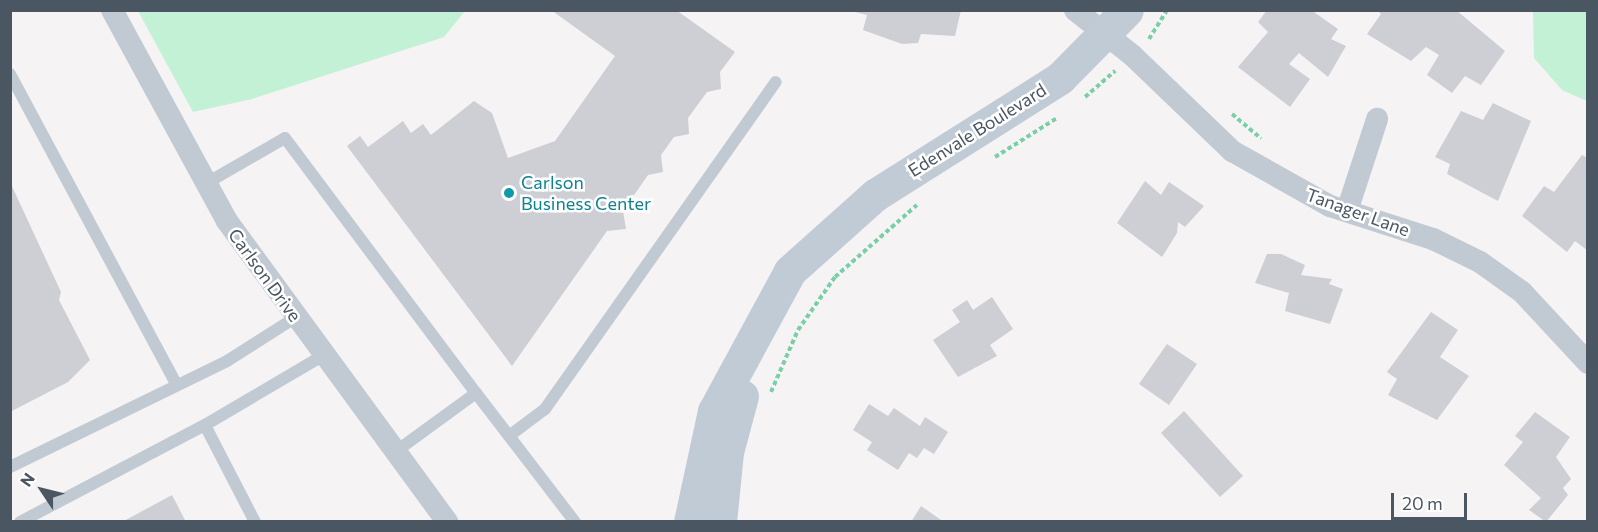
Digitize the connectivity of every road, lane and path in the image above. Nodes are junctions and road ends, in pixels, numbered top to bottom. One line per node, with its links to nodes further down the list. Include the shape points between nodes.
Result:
1 (112, 10): 12 (street, Carlson Drive)
2 (1075, 10): 5 (street, Tanager Lane)
3 (1127, 10): 5 (street, Edenvale Boulevard)
4 (1167, 10): 5 (path)
5 (1119, 45): 8 (path); 13 (street, Edenvale Boulevard); 15 (street, Tanager Lane, via 1232,151 1280,182)
6 (10, 74): 19 (lane)
7 (776, 82): 23 (lane, via 545,409)
8 (1081, 100)
9 (1062, 113): 11 (path)
10 (1377, 119): 15 (street)
11 (984, 163)
12 (205, 184): 16 (street, Carlson Drive); 20 (lane, via 285,138)
13 (875, 195): 30 (street, Edenvale Boulevard, via 789,271 746,344 711,420); 31 (street, Edenvale Boulevard, via 807,279 757,358 732,430)
14 (924, 200): 21 (path, via 836,277 798,330)
15 (1347, 211): 18 (street, Tanager Lane, via 1433,238 1480,262 1522,292)
16 (296, 317): 17 (street, Carlson Drive); 19 (lane)
17 (324, 355): 22 (lane); 24 (street, Carlson Drive)
18 (1585, 356)
19 (177, 385): 25 (lane)
20 (476, 393): 23 (lane); 24 (lane)
21 (768, 404)
22 (205, 425): 26 (lane); 27 (lane)
23 (509, 436): 29 (lane)
24 (395, 452): 28 (street, Carlson Drive)
25 (10, 467)
26 (20, 522)
27 (255, 522)
28 (447, 522)
29 (575, 522)
30 (690, 522)
31 (720, 522)

